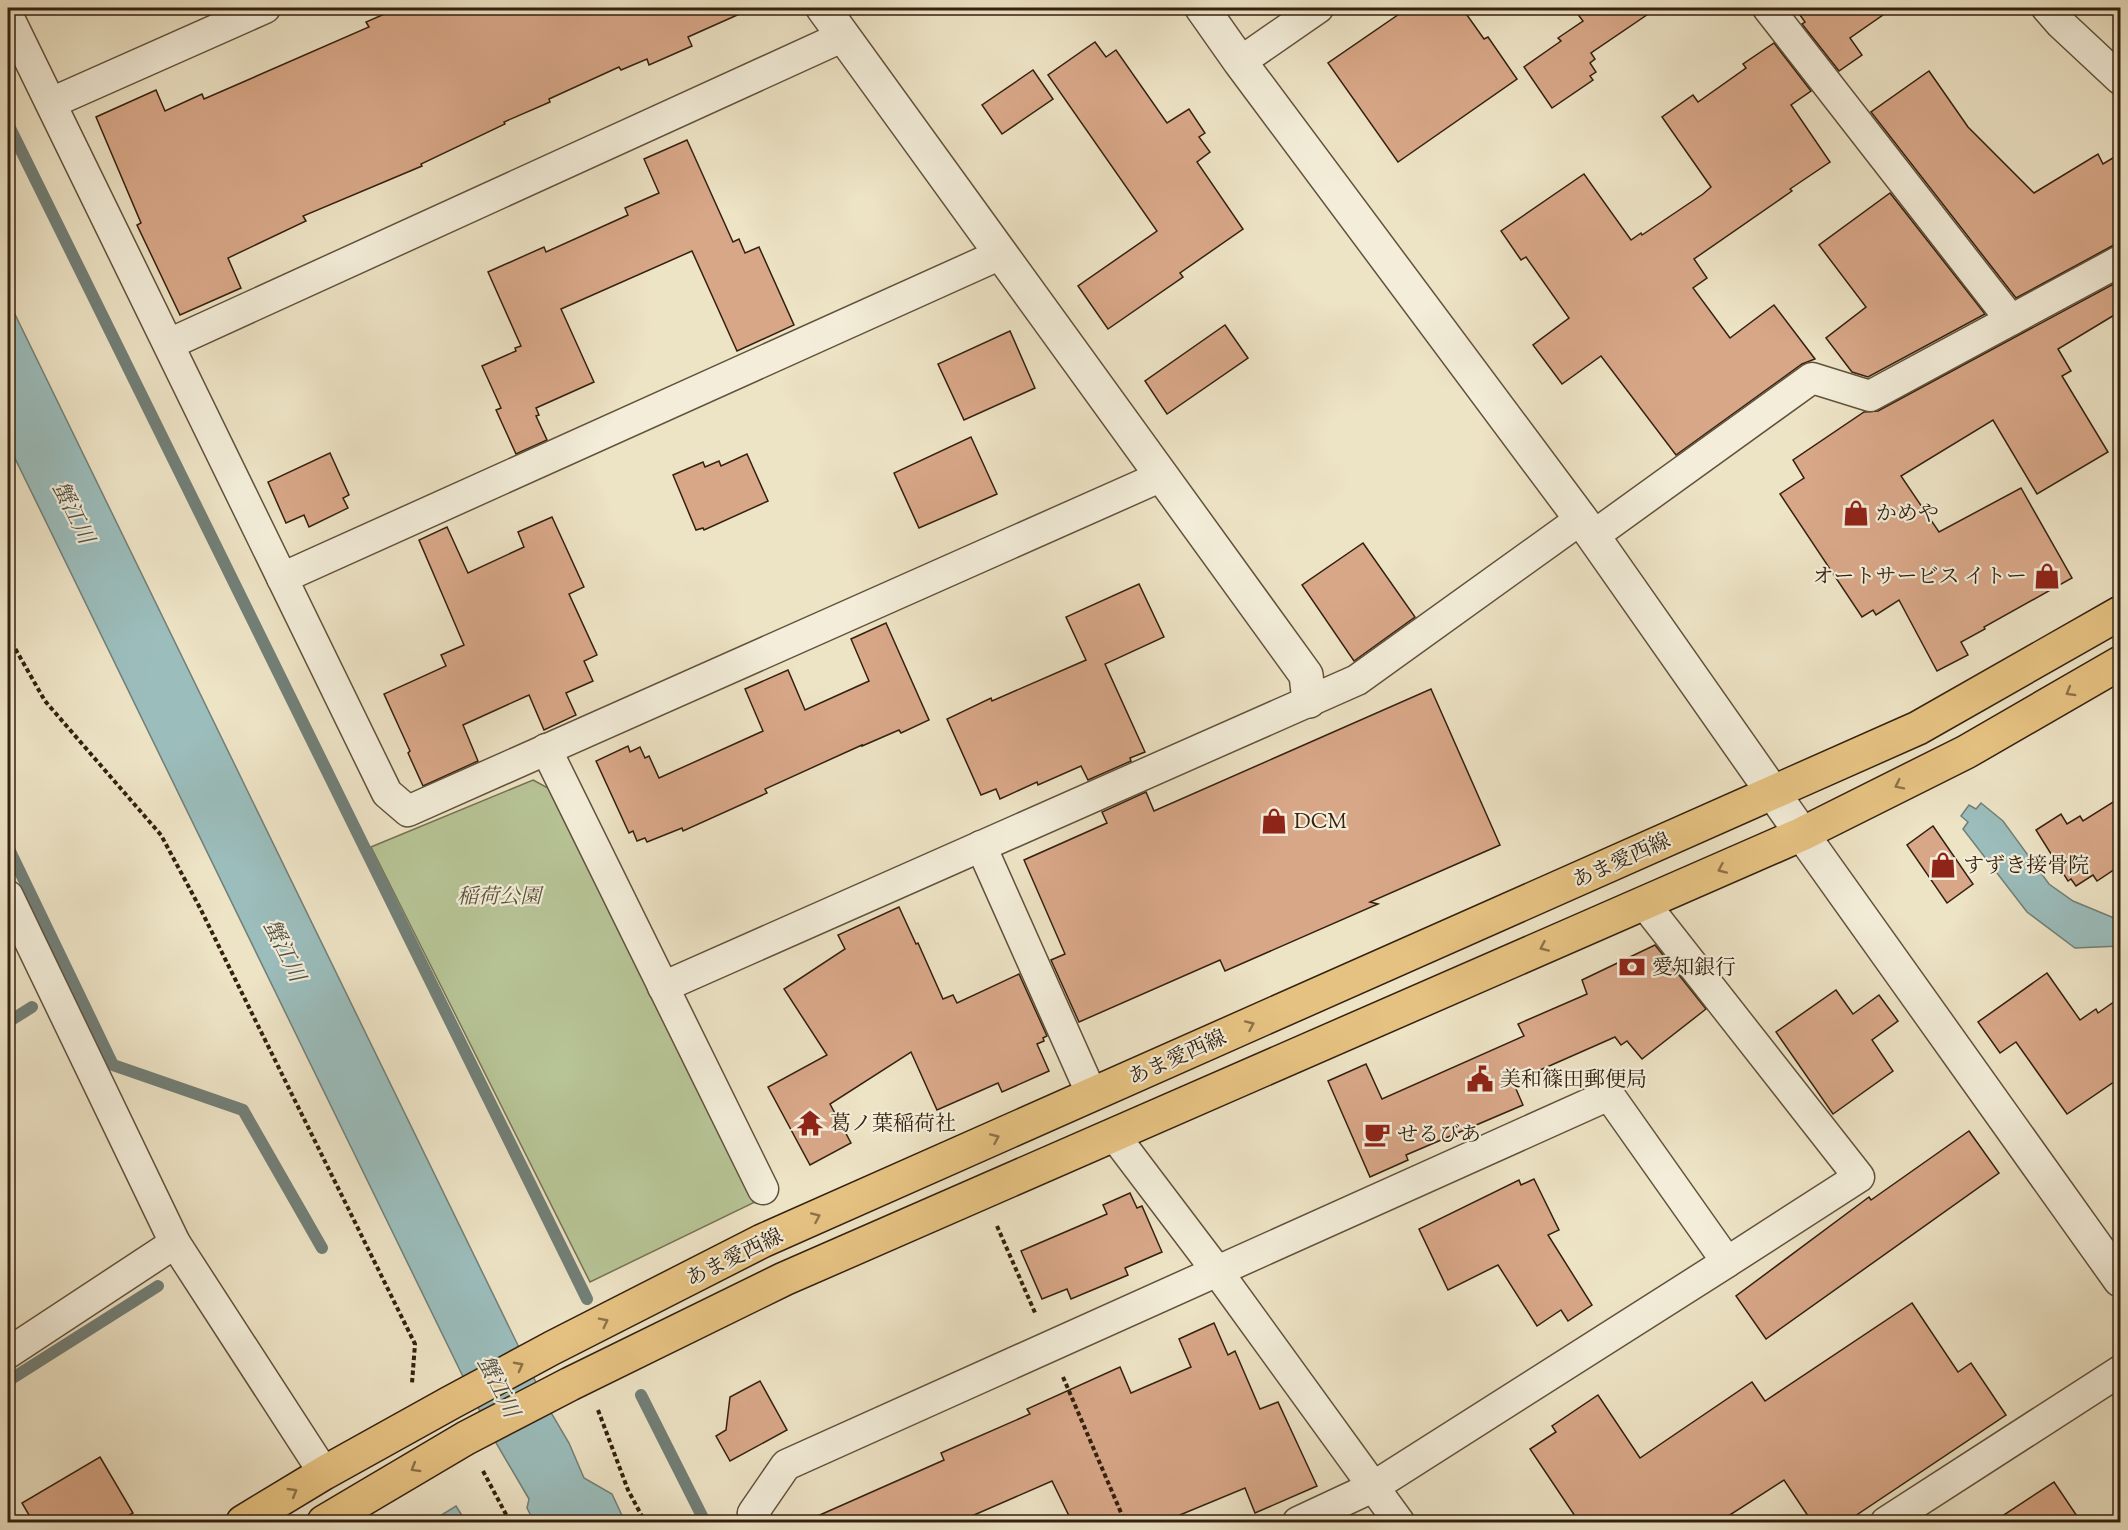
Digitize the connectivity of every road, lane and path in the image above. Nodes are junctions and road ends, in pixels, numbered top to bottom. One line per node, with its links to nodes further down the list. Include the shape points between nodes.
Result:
1 (265, 8): 11 (street)
2 (823, 8): 8 (street)
3 (1202, 8): 9 (street)
4 (1318, 8): 9 (street)
5 (1768, 8): 14 (street)
6 (2047, 8): 10 (street)
7 (8, 16): 11 (street)
8 (844, 36): 12 (street); 15 (street)
9 (1240, 62): 17 (street)
10 (2121, 79)
11 (51, 103): 15 (street)
12 (1001, 254): 16 (street); 18 (street)
13 (2121, 261): 14 (street)
14 (2012, 321): 17 (street, via 1869,396 1812,378)
15 (169, 344): 18 (street)
16 (1162, 476): 22 (street, via 1306,675); 23 (street)
17 (1587, 528): 22 (street, via 1357,680); 24 (street)
18 (282, 578): 23 (street, via 387,793 408,811)
19 (2121, 613): 24 (main road, あま愛西線, via 1918,728)
20 (8, 636): 40 (path, via 45,701 161,835 200,908 415,1344 413,1378 406,1402)
21 (2121, 663): 25 (main road, あま愛西線, one-way to 25, via 1966,752)
22 (1309, 701): 26 (street)
23 (546, 749): 29 (street)
24 (1773, 793): 25 (street); 30 (main road, あま愛西線, one-way to 24)
25 (1802, 834): 28 (main road, あま愛西線, one-way to 28); 36 (street)
26 (981, 846): 29 (street); 30 (street)
27 (8, 897): 33 (street)
28 (1644, 903): 31 (main road, あま愛西線, one-way to 31); 34 (street, via 1859,1178)
29 (663, 987): 32 (street)
30 (1092, 1095): 40 (main road, あま愛西線, one-way to 30, via 762,1241)
31 (1114, 1135): 35 (street); 39 (main road, あま愛西線, via 784,1279)
32 (763, 1189)
33 (175, 1243): 37 (street); 42 (street)
34 (1727, 1262): 35 (street, via 1609,1095); 43 (street)
35 (1217, 1271): 43 (street); 48 (street, via 786,1465 753,1513)
36 (2121, 1280)
37 (8, 1353)
38 (2121, 1371): 51 (street)
39 (578, 1380): 41 (main road, あま愛西線); 47 (path)
40 (415, 1423): 42 (main road, あま愛西線)
41 (466, 1438): 45 (main road, あま愛西線, one-way to 45); 46 (path)
42 (324, 1473): 44 (main road, あま愛西線, one-way to 42)
43 (1373, 1487): 49 (street); 50 (street)
44 (243, 1522)
45 (324, 1522)
46 (510, 1522)
47 (645, 1522)
48 (758, 1522)
49 (1298, 1522)
50 (1399, 1522)
51 (1886, 1522)

